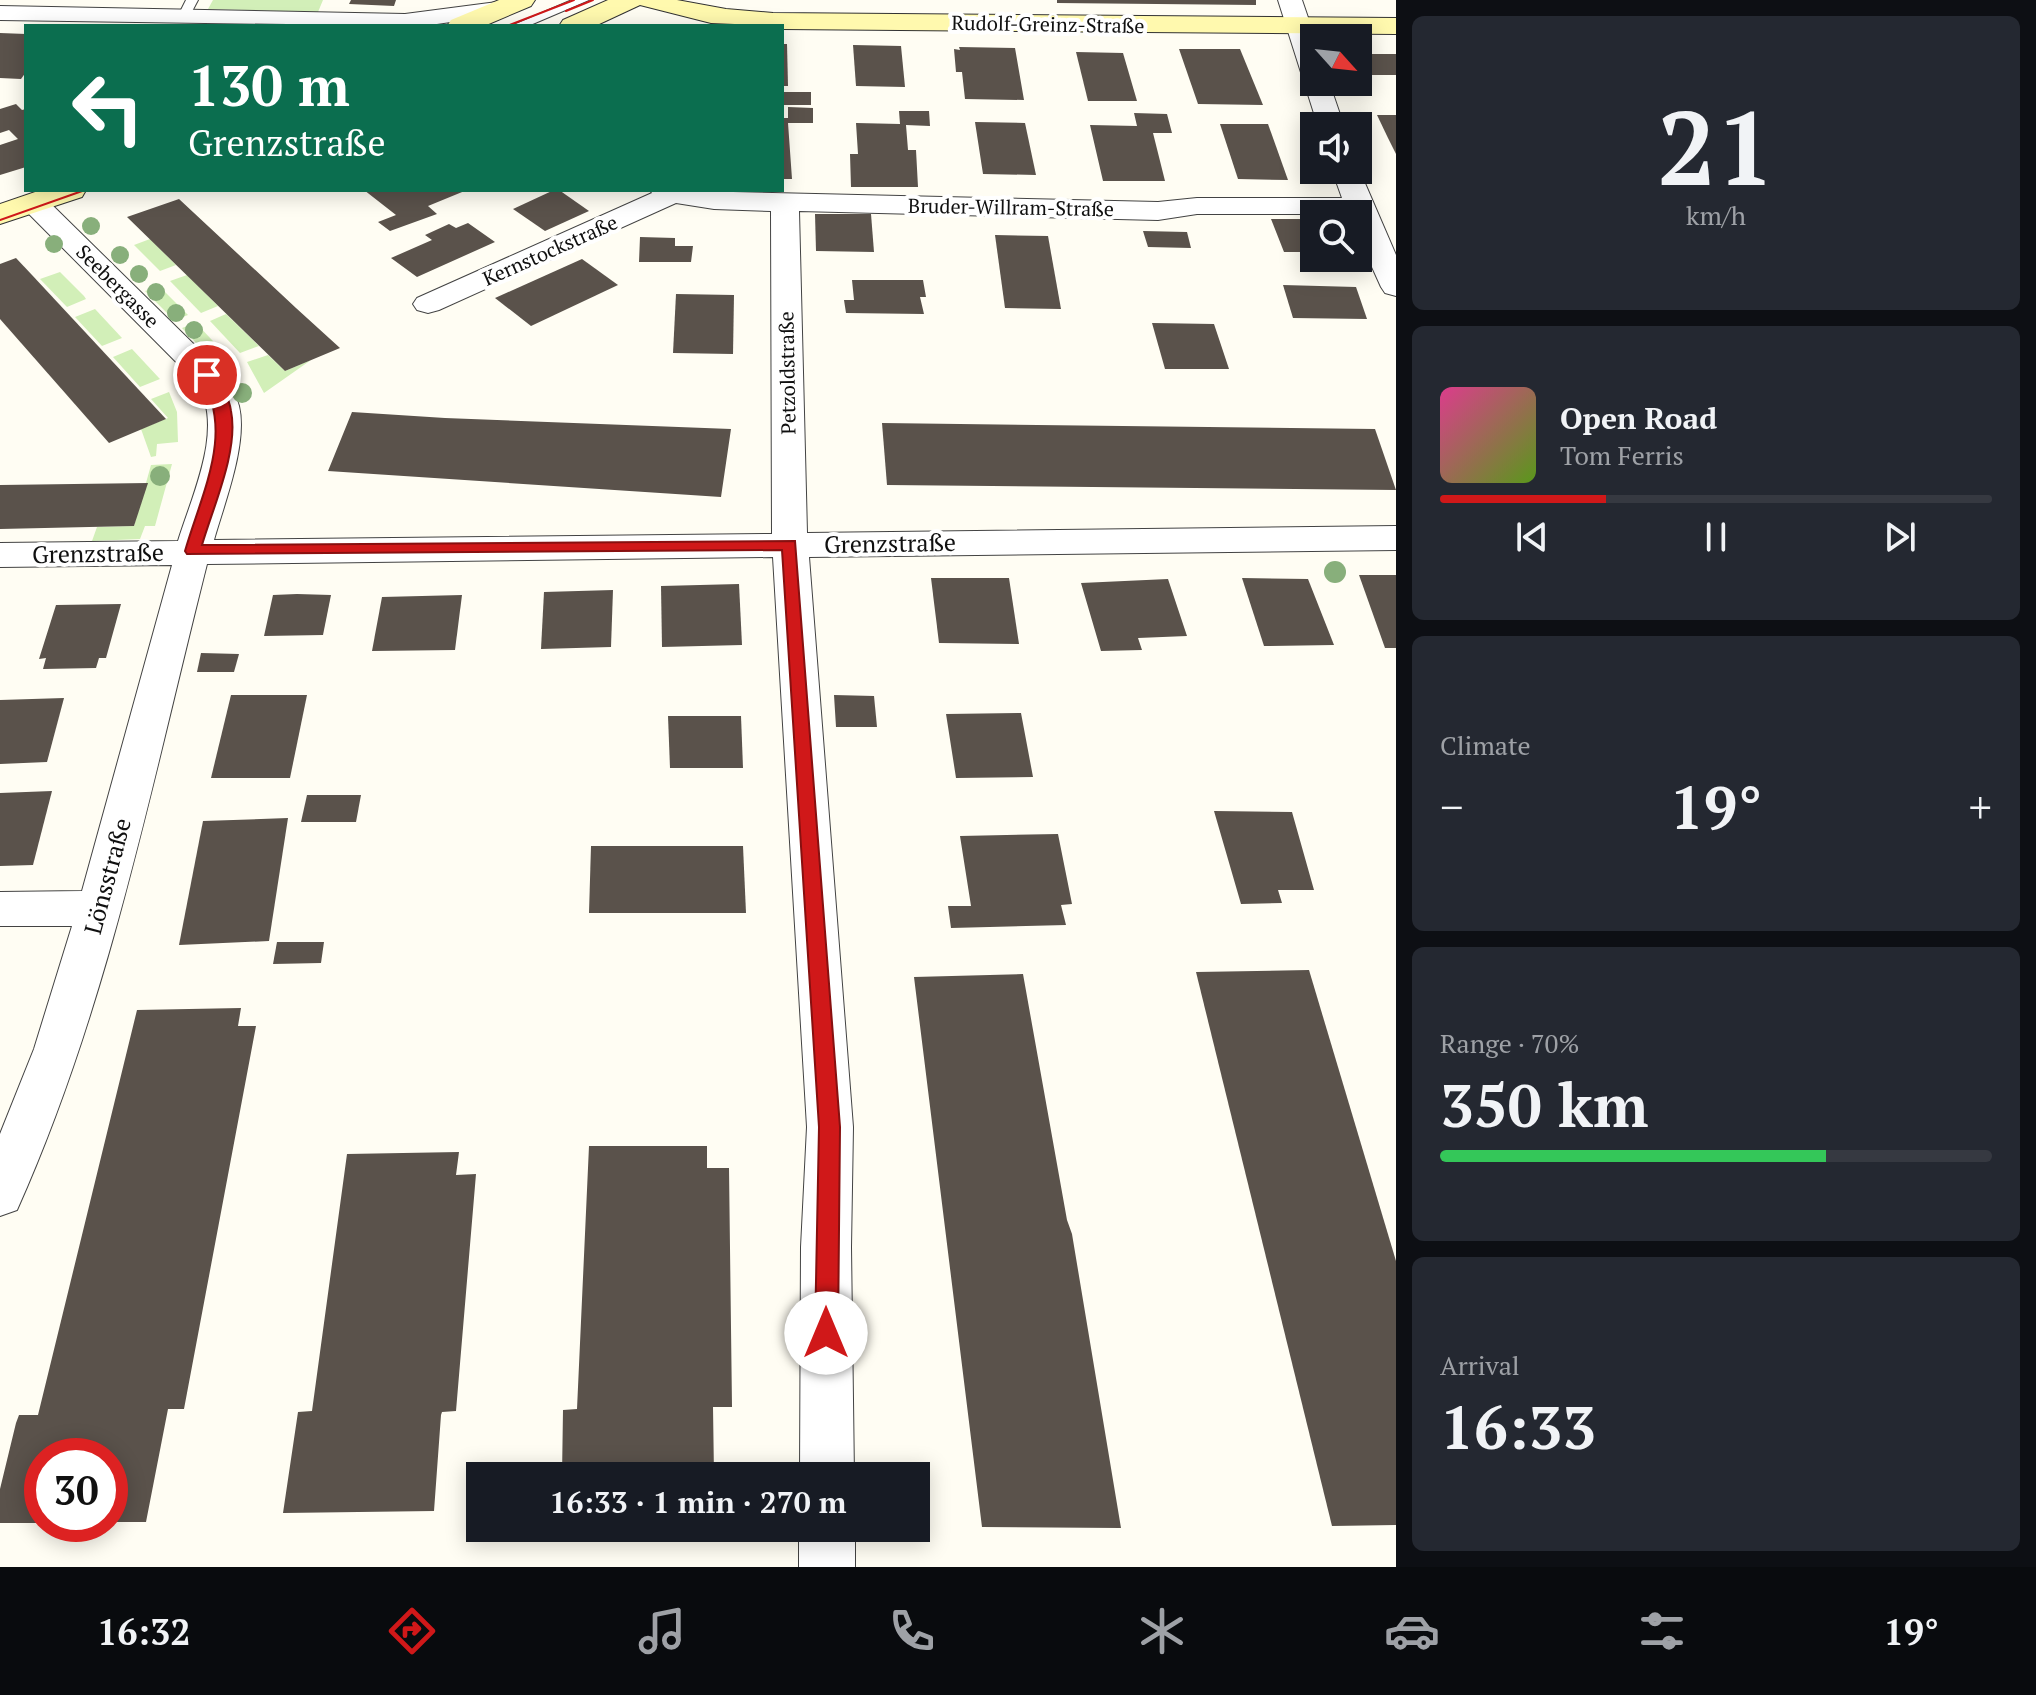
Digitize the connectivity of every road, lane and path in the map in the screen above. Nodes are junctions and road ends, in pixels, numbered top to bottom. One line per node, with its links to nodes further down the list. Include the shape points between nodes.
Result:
1 (583, 0): 7 (lane)
2 (630, 0): 13 (street)
3 (650, 0): 11 (street, Rudolf-Greinz-Straße, via 716,18)
4 (718, 0): 11 (street, Rudolf-Greinz-Straße)
5 (1290, 0): 14 (street)
6 (188, 9): 8 (street); 10 (street)
7 (512, 12): 9 (street)
8 (0, 13)
9 (454, 17): 10 (street)
10 (298, 21): 12 (street)
11 (794, 21): 17 (street, Rudolf-Greinz-Straße)
12 (316, 24)
13 (577, 24)
14 (1300, 25)
15 (1396, 26): 16 (street, Rudolf-Greinz-Straße)
16 (1372, 27)
17 (1300, 28)
18 (65, 192): 21 (street)
19 (668, 192): 20 (street, Bruder-Willram-Straße, via 702,199); 26 (street, Kernstockstraße)
20 (785, 202): 22 (street, Bruder-Willram-Straße, via 1158,211); 28 (street, Petzoldstraße)
21 (34, 203): 23 (street); 29 (street, Seebergasse, via 218,391 224,410 221,454)
22 (1300, 207)
23 (0, 215)
24 (1372, 235): 25 (street)
25 (1396, 287)
26 (428, 304)
27 (1396, 538): 28 (street, Grenzstraße)
28 (790, 544): 29 (street, Grenzstraße); 34 (street, Petzoldstraße, via 830,1127)
29 (193, 551): 30 (street, Grenzstraße); 31 (street, Lönsstraße)
30 (0, 555)
31 (99, 908): 32 (street); 33 (street, Lönsstraße, via 57,1049)
32 (0, 909)
33 (0, 1194)
34 (827, 1462)
35 (827, 1542): 36 (street)
36 (827, 1567)

